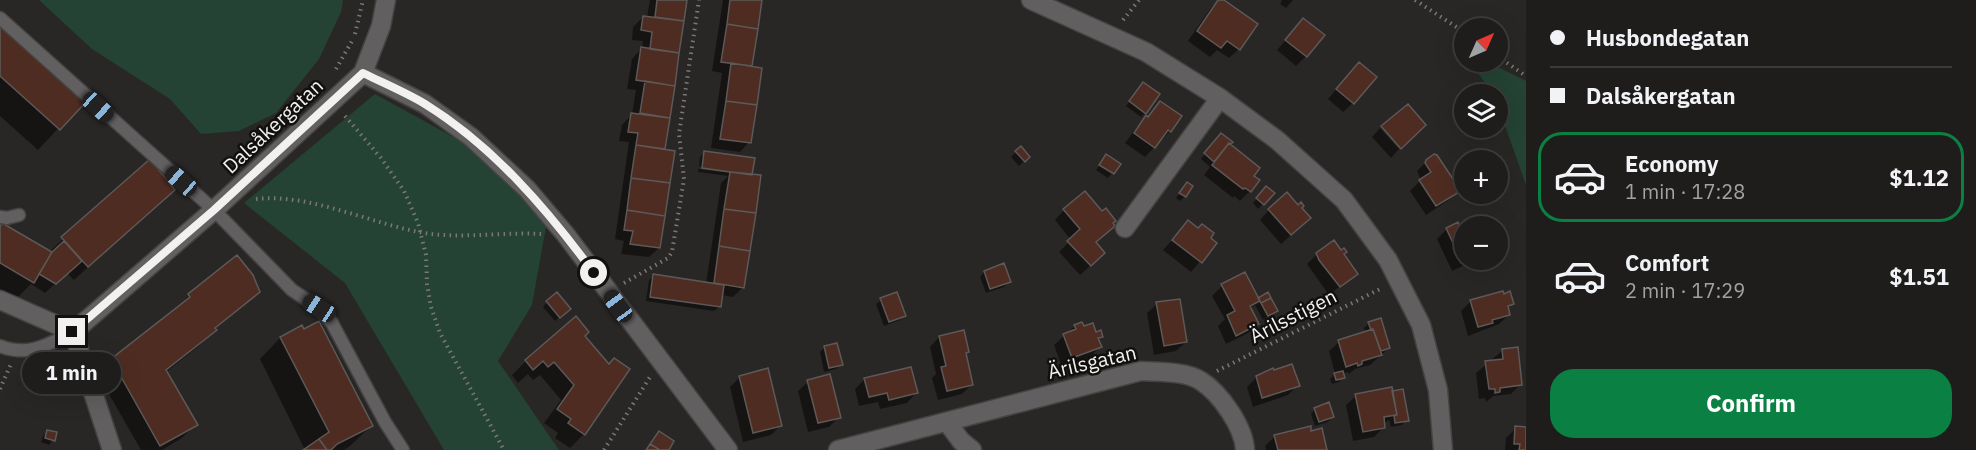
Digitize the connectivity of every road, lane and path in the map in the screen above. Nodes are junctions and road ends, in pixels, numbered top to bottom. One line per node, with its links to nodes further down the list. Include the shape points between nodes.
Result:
1 (386, 0): 10 (street, Dalsåkergatan, via 381,26)
2 (699, 0): 22 (path, via 679,134 684,179 672,252)
3 (1030, 0): 8 (street)
4 (1139, 0): 8 (path)
5 (1414, 0): 7 (path)
6 (0, 18): 14 (lane)
7 (1454, 26)
8 (1114, 36): 12 (street)
9 (1508, 64): 11 (path)
10 (363, 73): 14 (street, Dalsåkergatan); 20 (street, via 425,104 471,137 527,189)
11 (1526, 76)
12 (1220, 98): 18 (street); 21 (street, via 1277,140 1344,200)
13 (346, 117): 19 (path, via 404,191)
14 (214, 210): 17 (lane); 24 (street, Dalsåkergatan)
15 (19, 215): 16 (lane)
16 (0, 217)
17 (228, 224): 19 (path, via 255,199 274,197); 32 (lane, via 292,290 319,308 332,323)
18 (1125, 228)
19 (420, 232): 20 (path); 33 (path, via 431,307 440,333)
20 (566, 235): 22 (street)
21 (1399, 279): 28 (path, Ärilsstigen); 39 (street, via 1421,325 1438,390)
22 (608, 292): 27 (street)
23 (0, 300): 24 (street)
24 (72, 332): 26 (lane, via 45,346); 31 (street)
25 (0, 346): 26 (lane)
26 (18, 350): 29 (path)
27 (662, 363): 34 (path); 35 (street)
28 (1200, 380): 30 (street, Ärilsgatan, via 1141,371); 38 (street, via 1227,408 1245,441)
29 (0, 389)
30 (947, 422): 36 (street, Ärilsgatan); 37 (street)
31 (112, 450)
32 (403, 450)
33 (504, 450)
34 (604, 450)
35 (728, 450)
36 (838, 450)
37 (972, 450)
38 (1245, 450)
39 (1443, 450)

